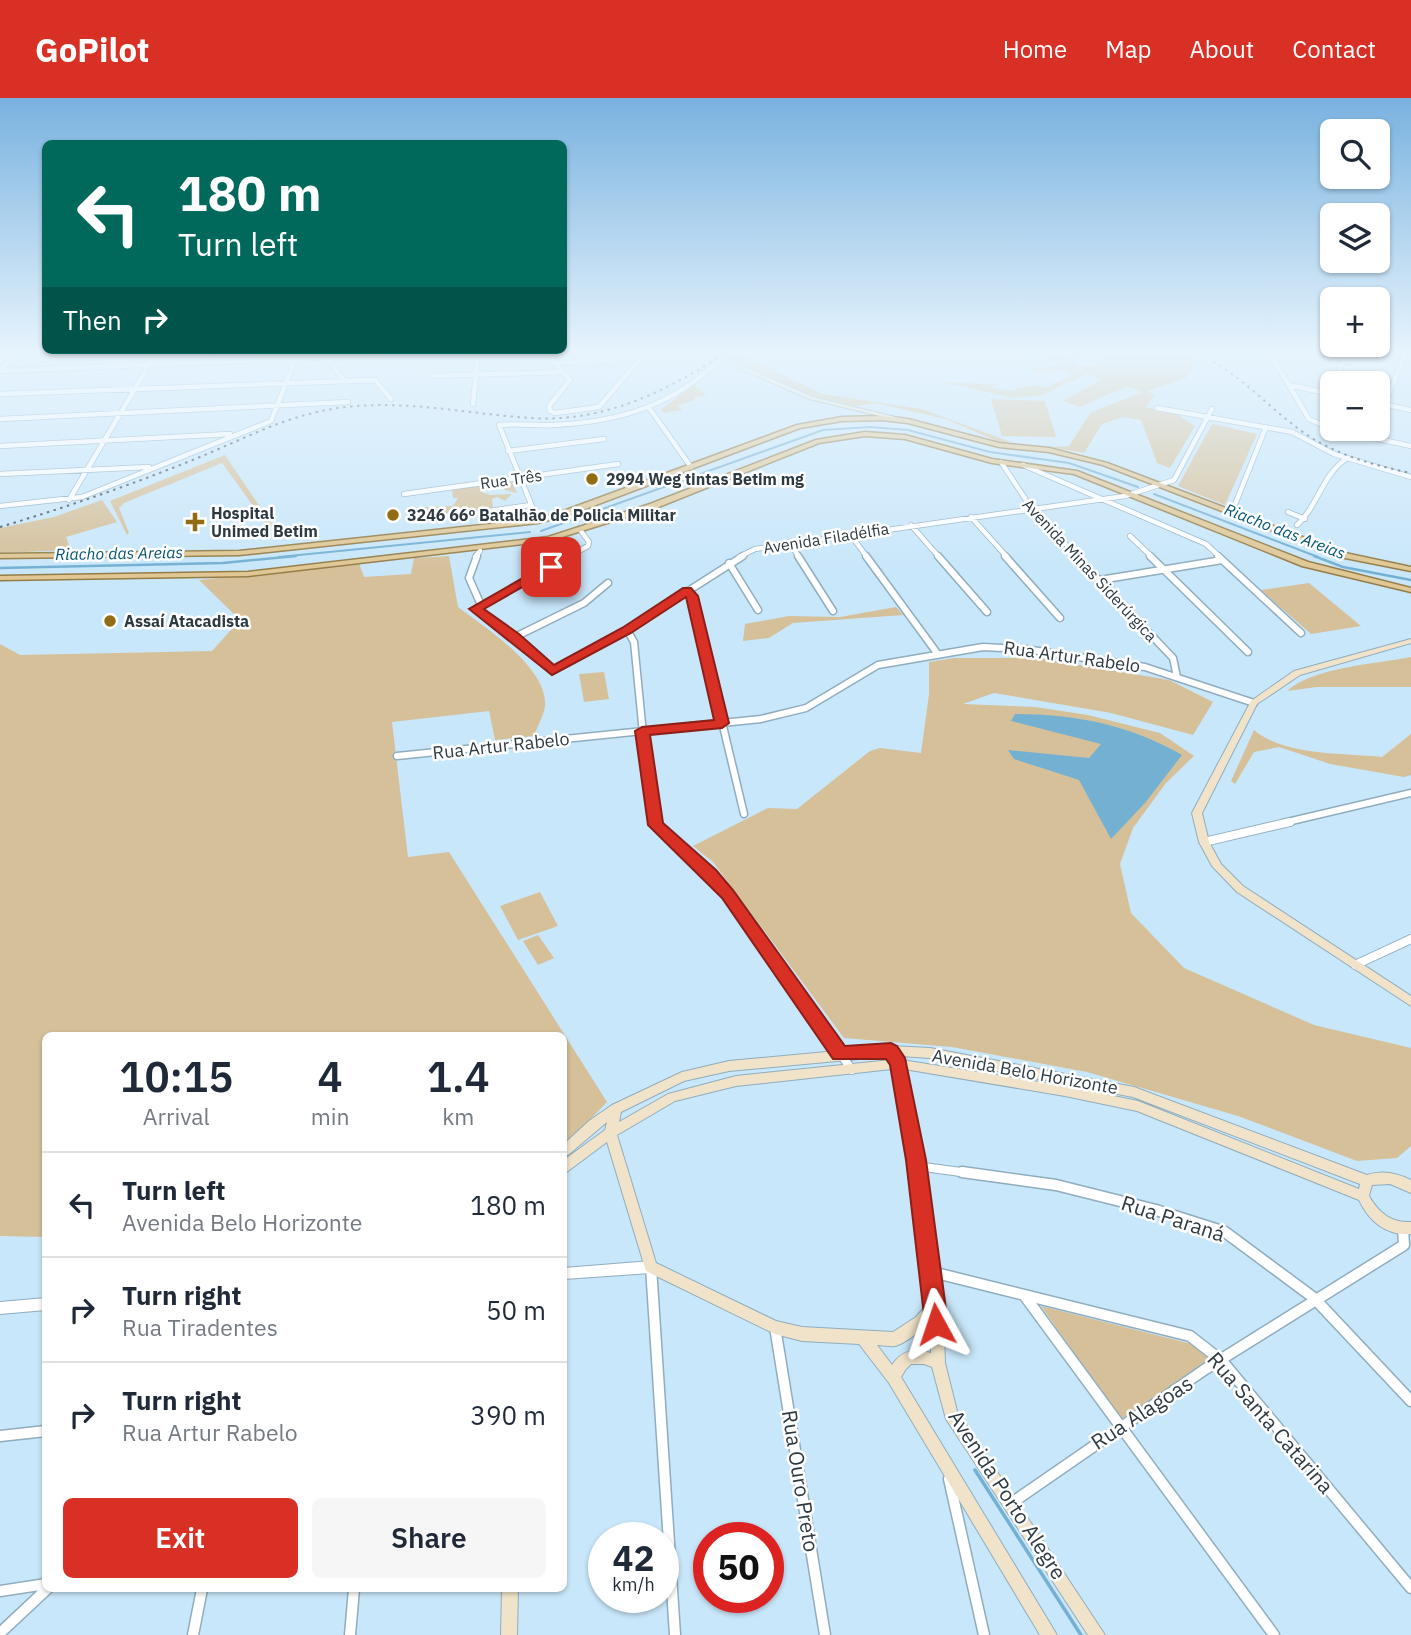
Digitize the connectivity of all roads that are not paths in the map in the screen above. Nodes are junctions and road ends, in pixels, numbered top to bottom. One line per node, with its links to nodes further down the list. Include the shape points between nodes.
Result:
1 (112, 427): 11 (street)
2 (257, 427): 9 (street)
3 (500, 427): 15 (street)
4 (663, 427): 23 (street)
5 (797, 427): 23 (main road)
6 (930, 427): 29 (main road, via 1105,464)
7 (1200, 427): 29 (street, via 1174,480)
8 (1266, 427): 16 (street, via 1293,432); 38 (street)
9 (239, 434): 11 (street); 22 (street)
10 (604, 439): 15 (street)
11 (104, 441): 13 (street); 24 (street)
12 (1388, 441): 14 (street)
13 (0, 446)
14 (1411, 446)
15 (508, 452): 18 (street)
16 (1346, 459): 28 (street); 41 (street, via 1334,468)
17 (1001, 462): 21 (main road); 36 (street, Avenida Minas Siderúrgica); 45 (main road, via 905,437 833,437)
18 (513, 464): 20 (street); 27 (street)
19 (618, 464): 27 (street, Rua Três)
20 (505, 465)
21 (1023, 465): 31 (main road, via 1075,472); 33 (street)
22 (156, 467): 24 (street); 32 (street)
23 (691, 467): 42 (main road)
24 (86, 470): 25 (street); 32 (street)
25 (0, 474)
26 (509, 474): 27 (street)
27 (518, 475): 30 (street, Rua Três); 34 (street)
28 (1411, 477)
29 (1163, 486): 31 (street, Avenida Filadélfia); 38 (main road)
30 (404, 494)
31 (1135, 494): 33 (street, Avenida Filadélfia); 59 (main road, via 1305,564)
32 (69, 500): 35 (street)
33 (1101, 500): 36 (street, Avenida Filadélfia); 51 (street, via 1192,536)
34 (531, 505): 39 (street); 42 (street)
35 (0, 506)
36 (1032, 509): 40 (street, Avenida Filadélfia); 56 (street, Avenida Minas Siderúrgica)
37 (1288, 512): 41 (street)
38 (1232, 513): 54 (main road, via 1343,555)
39 (468, 514)
40 (971, 517): 44 (street, Avenida Filadélfia); 64 (street)
41 (1305, 519): 43 (street)
42 (538, 521): 50 (main road, via 256,551)
43 (1297, 525)
44 (911, 526): 46 (street, Avenida Filadélfia); 63 (street)
45 (581, 531): 55 (main road, via 549,539 248,573); 60 (street, via 588,546)
46 (850, 534): 48 (street, Avenida Filadélfia); 70 (street)
47 (1130, 536): 53 (street)
48 (789, 542): 52 (street, Avenida Filadélfia, via 755,550); 62 (street)
49 (480, 551): 60 (street, via 468,566)
50 (0, 556)
51 (1222, 560): 53 (street); 66 (street)
52 (729, 563): 58 (street, Avenida Filadélfia); 61 (street)
53 (1163, 569): 56 (street); 69 (street)
54 (1411, 569)
55 (0, 578)
56 (1100, 580): 71 (street, Avenida Minas Siderúrgica, via 1173,658)
57 (608, 583): 67 (street, via 584,603)
58 (687, 590): 65 (street, Avenida Filadélfia); 73 (street)
59 (1411, 590)
60 (478, 607): 67 (street)
61 (758, 610)
62 (833, 611)
63 (987, 612)
64 (1060, 618)
65 (627, 631): 67 (street, Avenida Filadélfia, via 552,671); 74 (street, via 634,642)
66 (1301, 633)
67 (515, 637)
68 (1411, 641): 72 (main road, via 1297,673)
69 (1248, 652)
70 (937, 653): 71 (street, Rua Artur Rabelo, via 983,647 1025,649 1145,667); 73 (street, Rua Artur Rabelo, via 878,665 806,708)
71 (1177, 677): 72 (street, Rua Artur Rabelo)
72 (1254, 703): 78 (main road, via 1197,813)
73 (722, 723): 74 (street, Rua Artur Rabelo); 77 (street)
74 (642, 731): 75 (street, Rua Artur Rabelo); 83 (street, via 655,825 727,894)
75 (397, 756)
76 (1411, 793): 78 (street)
77 (744, 814)
78 (1204, 842): 80 (main road, via 1217,866 1240,889)
79 (1411, 939): 80 (street)
80 (1355, 965): 81 (main road)
81 (1411, 1002)
82 (891, 1051): 83 (main road, Avenida Belo Horizonte); 84 (main road); 91 (main road, Avenida Belo Horizonte, via 930,1053 1134,1092)
83 (840, 1054): 85 (street); 86 (main road, Avenida Belo Horizonte, via 729,1066 682,1077)
84 (899, 1064): 85 (main road, Avenida Belo Horizonte); 90 (main road, Avenida Porto Alegre); 93 (main road, Avenida Belo Horizonte, via 1138,1107)
85 (852, 1071): 87 (main road, Avenida Belo Horizonte, via 736,1081 672,1097)
86 (616, 1109): 87 (main road); 88 (main road, Avenida Belo Horizonte)
87 (610, 1133): 89 (main road, Avenida Belo Horizonte); 96 (main road)
88 (567, 1149)
89 (567, 1165)
90 (916, 1166): 97 (main road, Avenida Porto Alegre); 100 (street, Rua Paraná, via 1056,1185 1224,1232)
91 (1367, 1181): 92 (main road, via 1390,1177); 93 (main road)
92 (1410, 1185)
93 (1363, 1196): 94 (main road, via 1377,1217)
94 (1407, 1229): 95 (street, Rua Alagoas)
95 (1407, 1248): 100 (street, Rua Alagoas)
96 (651, 1267): 98 (street); 104 (main road); 126 (street)
97 (931, 1272): 99 (street, Rua Santa Catarina); 102 (main road, Avenida Porto Alegre)
98 (567, 1274)
99 (1024, 1295): 106 (street, Rua Santa Catarina, via 1191,1336); 110 (street)
100 (1314, 1298): 106 (street, Rua Alagoas); 109 (street, Rua Paraná)
101 (42, 1304): 103 (street)
102 (936, 1304): 105 (main road, via 921,1322 895,1339); 107 (main road, Avenida Porto Alegre)
103 (0, 1308)
104 (775, 1327): 105 (main road); 127 (street, Rua Ouro Preto)
105 (864, 1339): 108 (main road, Avenida Porto Alegre)
106 (1222, 1361): 110 (street, Rua Alagoas); 116 (street, Rua Santa Catarina)
107 (938, 1363): 108 (main road, via 917,1355 907,1357); 114 (main road, Avenida Porto Alegre, via 951,1414)
108 (894, 1378): 113 (main road, Avenida Porto Alegre)
109 (1411, 1401)
110 (1118, 1427): 114 (street, Rua Alagoas); 131 (street)
111 (42, 1431): 112 (street)
112 (0, 1436)
113 (946, 1466): 128 (street); 129 (main road, Avenida Porto Alegre)
114 (1010, 1504): 130 (main road, Avenida Porto Alegre)
115 (42, 1585): 117 (street)
116 (1411, 1587)
117 (0, 1591)
118 (44, 1592): 122 (street)
119 (201, 1592): 123 (street)
120 (354, 1592): 124 (street)
121 (509, 1592): 125 (main road)
122 (0, 1633)
123 (193, 1635)
124 (350, 1635)
125 (509, 1635)
126 (675, 1635)
127 (825, 1635)
128 (984, 1635)
129 (1049, 1635)
130 (1097, 1635)
131 (1274, 1635)

